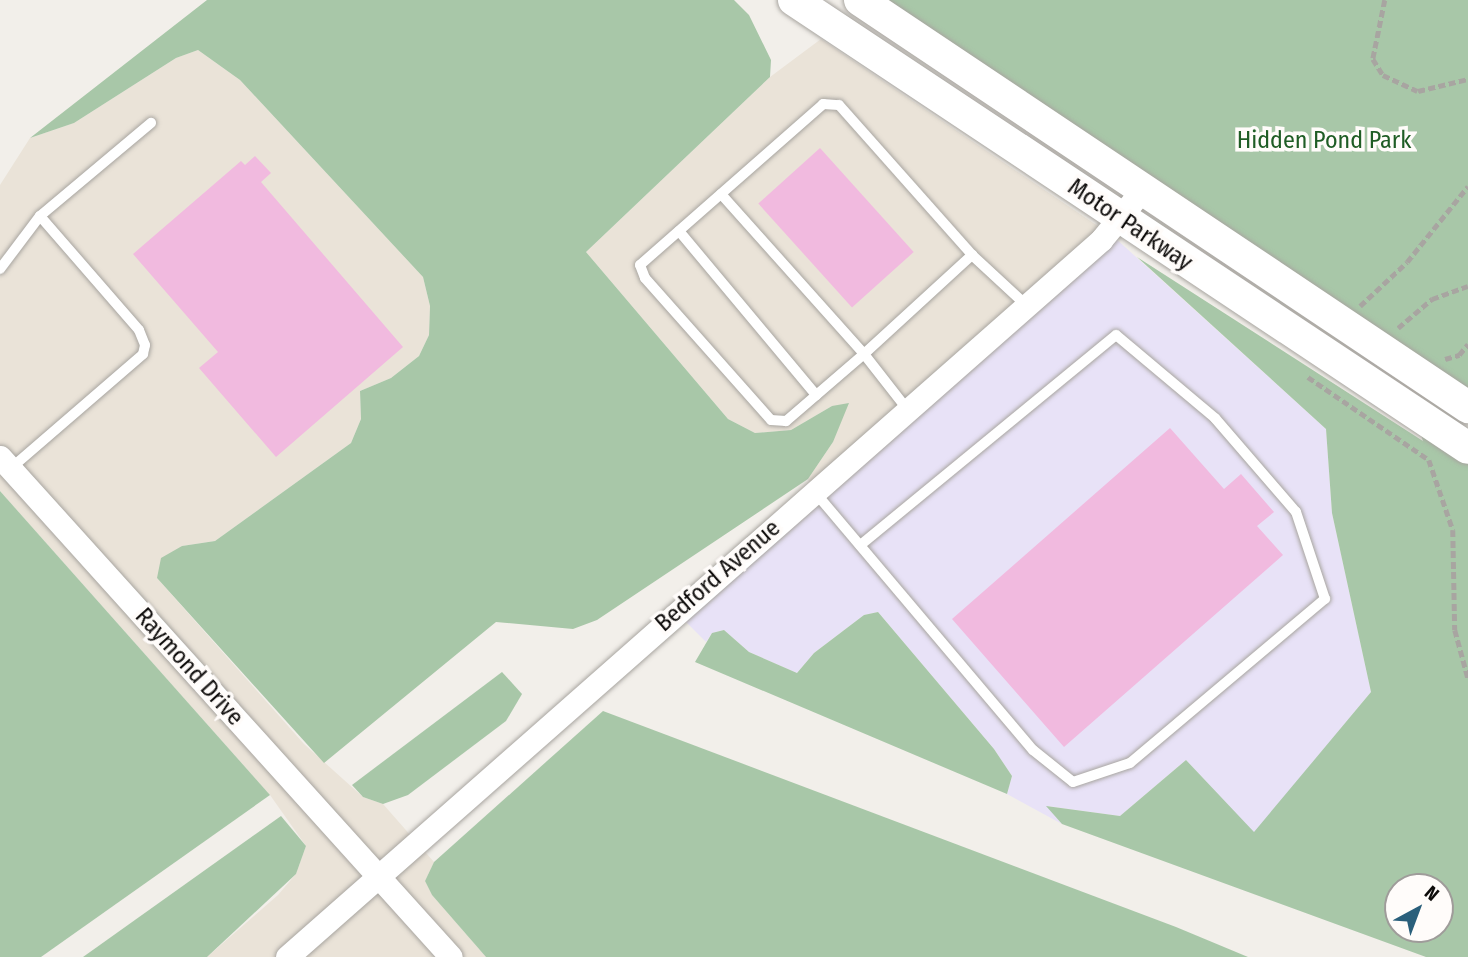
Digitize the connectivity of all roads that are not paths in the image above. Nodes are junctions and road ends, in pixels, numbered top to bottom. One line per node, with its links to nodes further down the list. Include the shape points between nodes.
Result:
1 (794, 0): 7 (main road, Motor Parkway)
2 (860, 0): 4 (main road, Motor Parkway)
3 (151, 123): 6 (lane)
4 (1143, 189): 7 (street, Bedford Avenue); 14 (main road, Motor Parkway)
5 (722, 194): 8 (lane); 9 (lane, via 823,104 839,106); 12 (lane)
6 (40, 216): 10 (lane); 17 (lane, via 139,330 145,345 143,354)
7 (1121, 219): 11 (street, Bedford Avenue); 16 (main road, Motor Parkway)
8 (679, 231): 13 (lane); 13 (lane, via 640,265 645,278 771,420 786,421)
9 (972, 255): 11 (lane); 12 (lane)
10 (0, 269)
11 (1026, 305): 15 (street, Bedford Avenue)
12 (864, 354): 13 (lane); 15 (lane)
13 (816, 395)
14 (1468, 407)
15 (907, 409): 18 (street, Bedford Avenue)
16 (1468, 448)
17 (5, 463): 20 (street, Raymond Drive)
18 (814, 491): 19 (lane); 20 (street, Bedford Avenue)
19 (860, 544): 19 (lane, via 1033,750 1073,782 1130,763 1325,599 1296,512 1215,418 1116,335)
20 (378, 877): 21 (street, Bedford Avenue); 22 (street, Raymond Drive)
21 (287, 957)
22 (451, 957)

